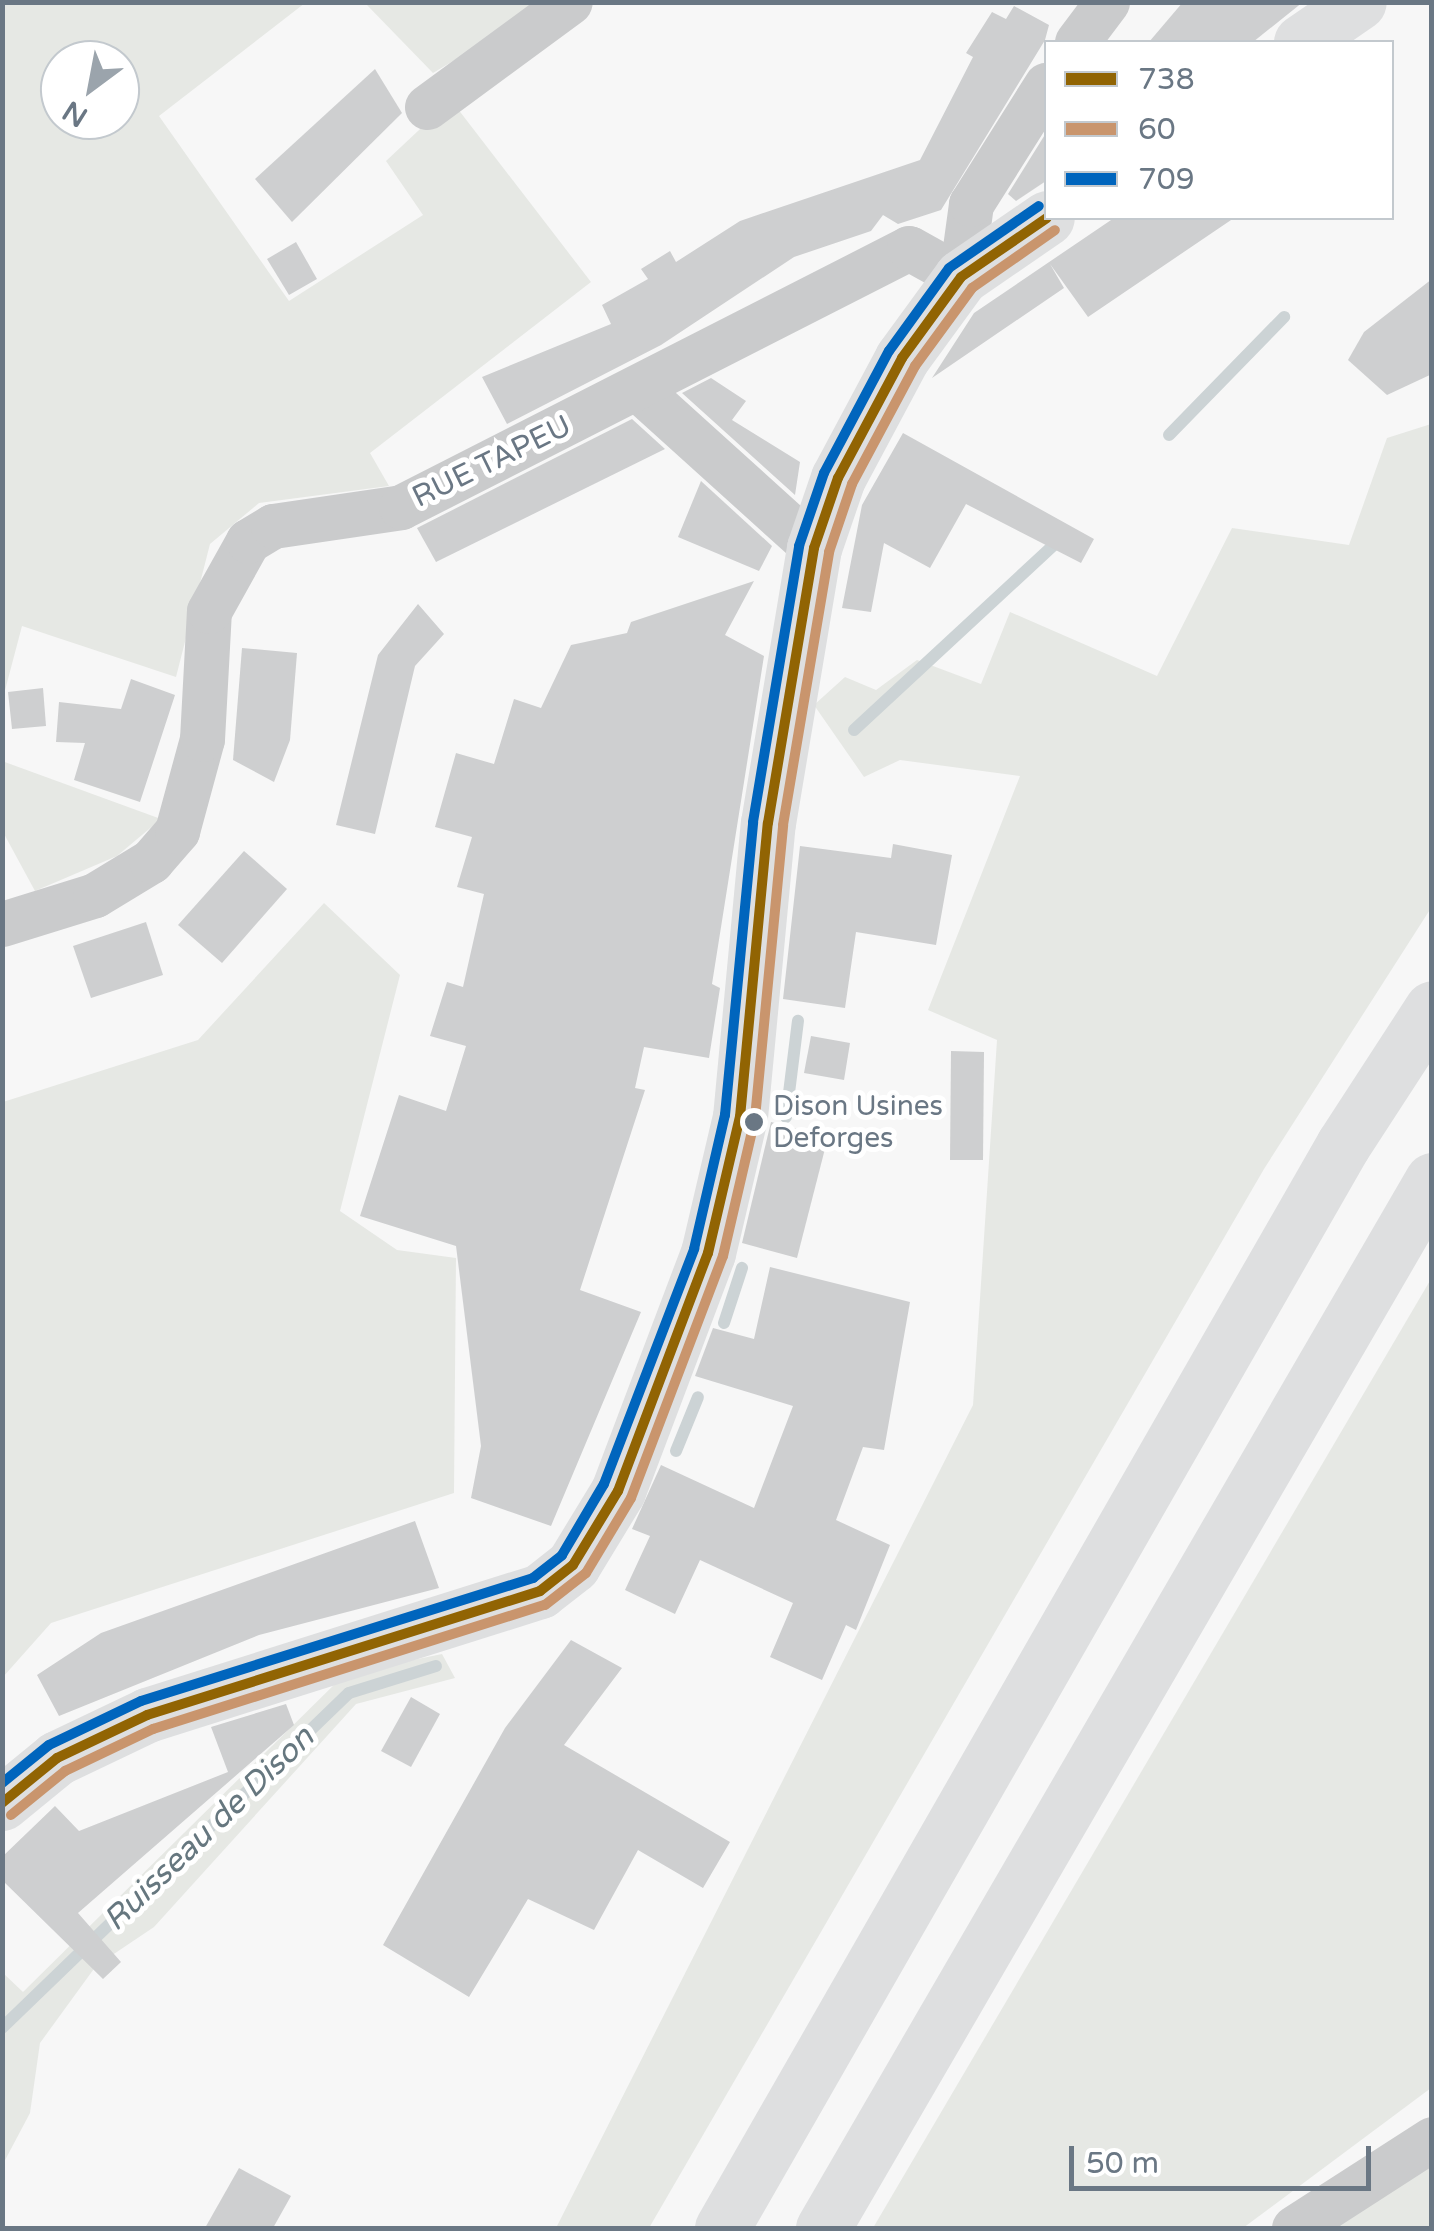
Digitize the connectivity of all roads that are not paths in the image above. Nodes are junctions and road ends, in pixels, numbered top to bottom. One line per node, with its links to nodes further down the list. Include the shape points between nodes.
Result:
1 (570, 2): 7 (street)
2 (1107, 2): 4 (street)
3 (1358, 2): 5 (main road)
4 (1078, 40)
5 (1304, 40)
6 (1044, 88): 9 (street, via 971,204)
7 (427, 108)
8 (1045, 220): 9 (main road)
9 (961, 277): 10 (street, RUE TAPEU, via 909,248); 11 (main road, via 893,375 838,478)
10 (638, 389): 11 (street); 12 (street, RUE TAPEU, via 401,507 273,526 248,540 209,611 202,739 176,831 151,861 95,895)
11 (814, 548): 15 (main road, via 768,823 736,1134 708,1254 625,1473 573,1565 540,1591 147,1715 57,1758)
12 (2, 924)
13 (1432, 1008): 17 (main road, via 1343,1145)
14 (1432, 1180): 18 (main road)
15 (2, 1803)
16 (1432, 2139): 19 (street)
17 (722, 2228)
18 (823, 2228)
19 (1294, 2228)

